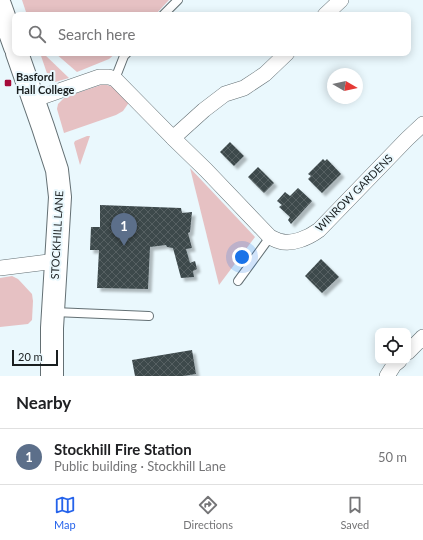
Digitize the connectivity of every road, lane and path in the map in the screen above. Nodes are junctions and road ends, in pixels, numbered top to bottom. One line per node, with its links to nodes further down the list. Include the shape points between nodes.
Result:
1 (178, 0): 4 (lane)
2 (341, 0): 5 (street)
3 (0, 5): 6 (main road)
4 (166, 12)
5 (328, 12)
6 (12, 39)
7 (18, 56): 11 (main road, STOCKHILL LANE)
8 (124, 56): 10 (lane)
9 (283, 56): 13 (street, via 265,74 244,88 225,94)
10 (115, 79): 11 (street, via 99,77); 13 (street)
11 (33, 100): 15 (main road, STOCKHILL LANE, via 59,180)
12 (423, 124): 14 (street, WINROW GARDENS, via 314,234 290,242)
13 (173, 138): 14 (street)
14 (270, 237): 17 (lane)
15 (56, 261): 16 (street); 18 (main road, STOCKHILL LANE)
16 (0, 268)
17 (238, 281)
18 (53, 312): 19 (lane); 23 (main road, STOCKHILL LANE)
19 (149, 316)
20 (423, 337): 21 (street)
21 (411, 349)
22 (395, 364): 24 (street)
23 (52, 376)
24 (388, 376)

